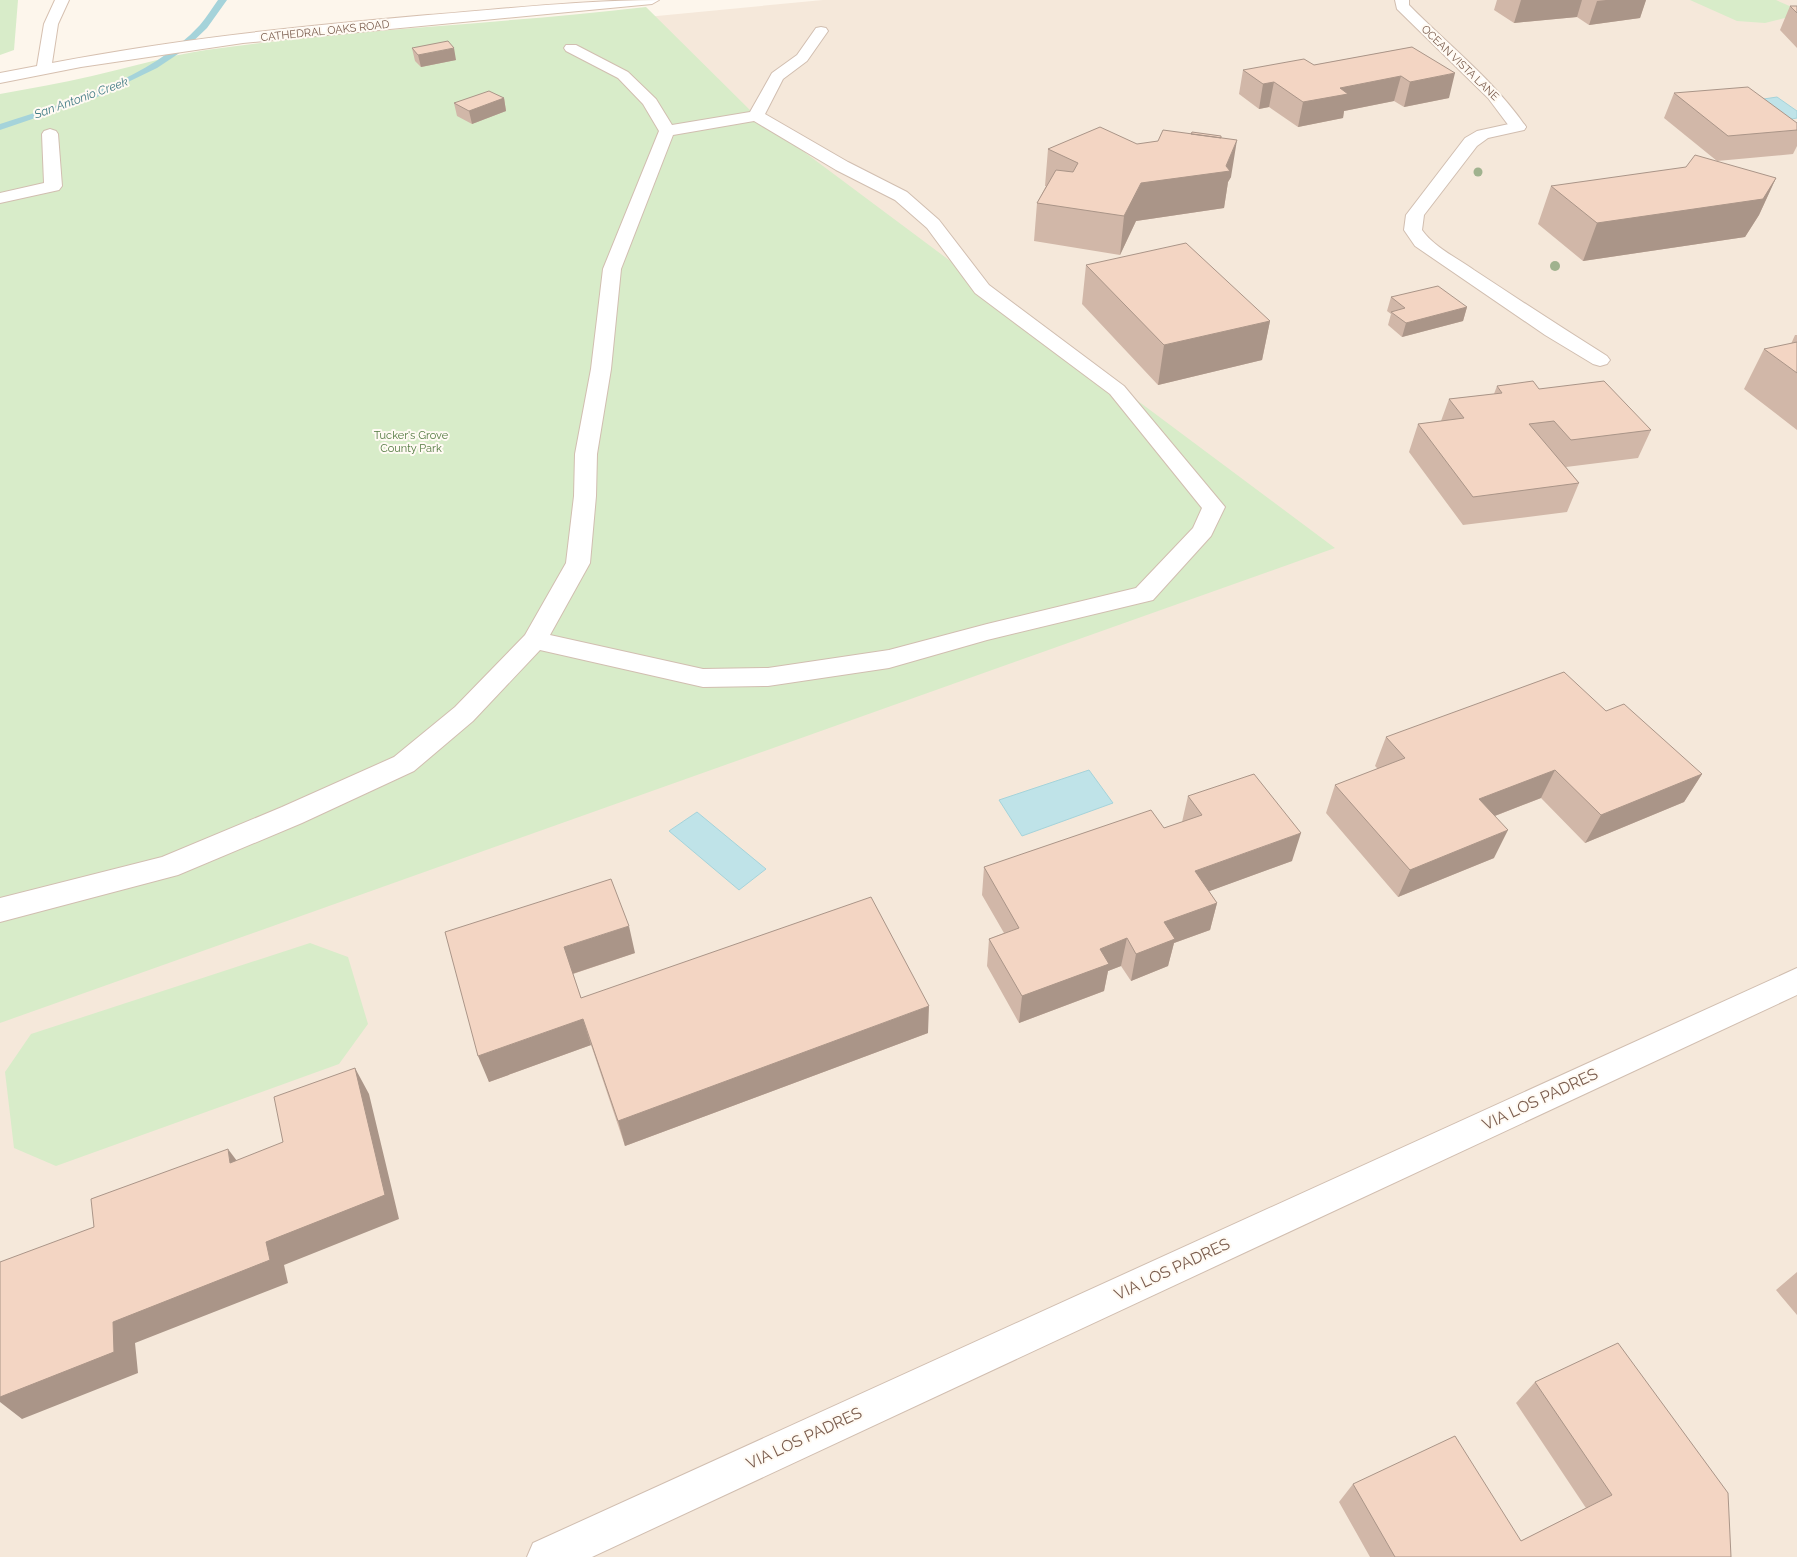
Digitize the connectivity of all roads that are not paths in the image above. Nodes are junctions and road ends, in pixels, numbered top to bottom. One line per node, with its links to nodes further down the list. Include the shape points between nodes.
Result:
1 (62, 0): 6 (street, via 55,11)
2 (652, 0): 6 (street, CATHEDRAL OAKS ROAD, via 270,36)
3 (1402, 0): 12 (street, OCEAN VISTA LANE, via 1402,6 1494,95 1518,127 1483,134 1472,142 1415,215 1414,230 1421,242)
4 (821, 31): 8 (street, via 802,58 777,76)
5 (570, 48): 9 (street, via 624,75 650,102)
6 (44, 68): 7 (street, CATHEDRAL OAKS ROAD)
7 (0, 78)
8 (756, 116): 9 (street); 13 (street, via 901,196 933,224 982,289 1117,390 1214,507 1203,531 1144,594 889,658 768,677 703,678)
9 (667, 131): 13 (street, via 612,269 602,360 586,454 578,563)
10 (50, 134): 11 (street, via 53,186)
11 (0, 198)
12 (1600, 360)
13 (535, 640): 14 (street, via 464,714 404,764 168,867)
14 (0, 910)
15 (1797, 981): 16 (street, VIA LOS PADRES)
16 (547, 1557)

